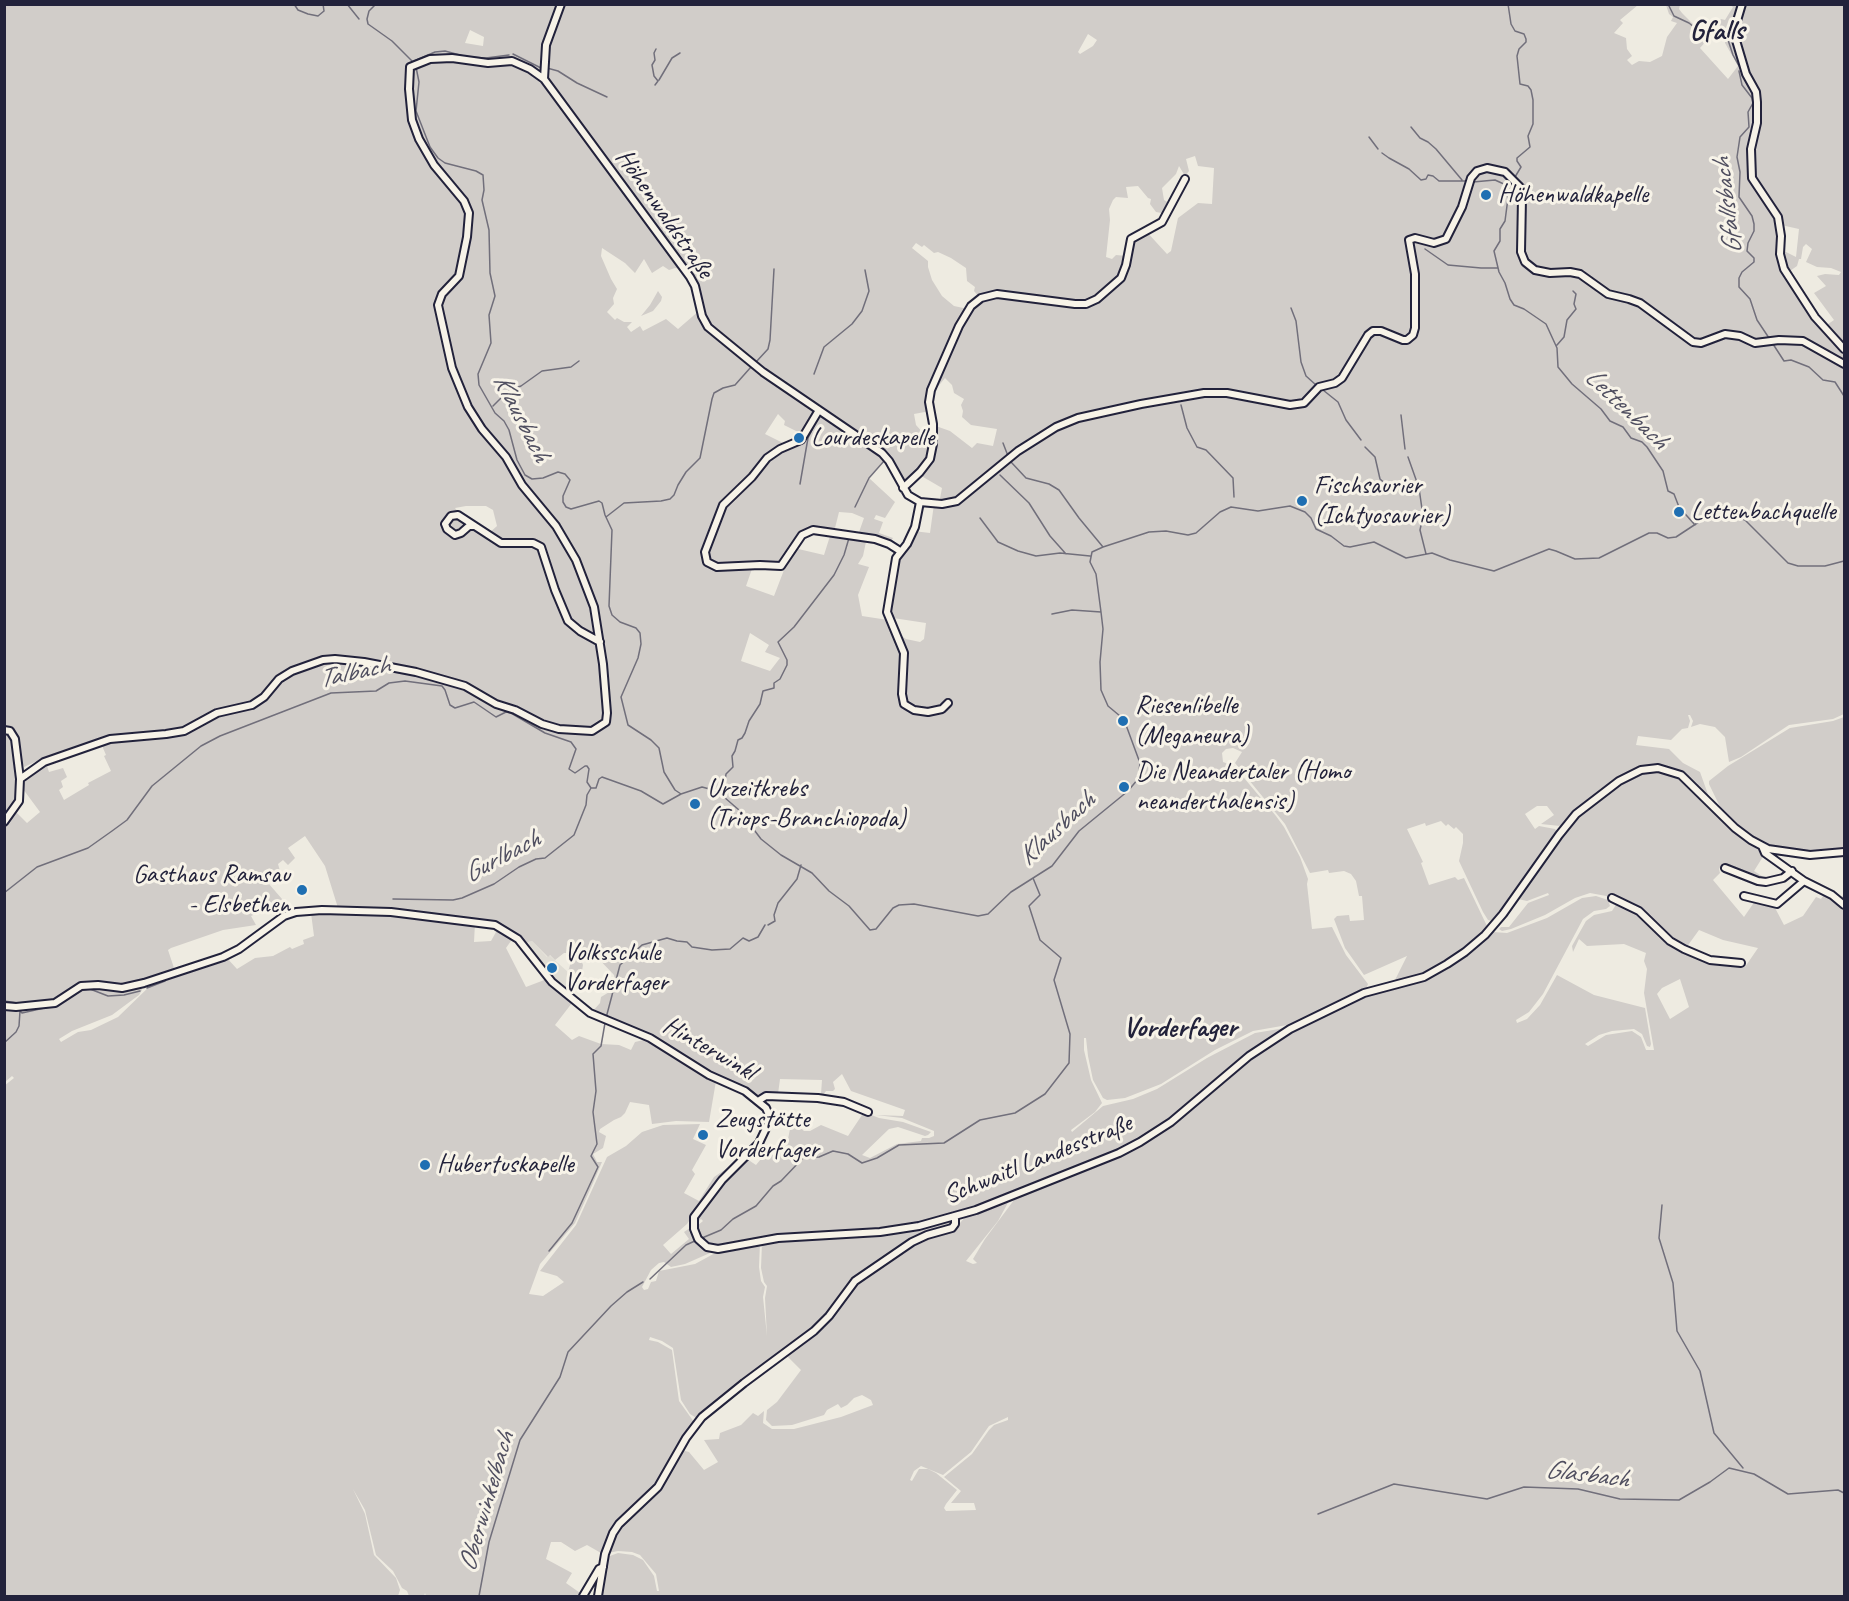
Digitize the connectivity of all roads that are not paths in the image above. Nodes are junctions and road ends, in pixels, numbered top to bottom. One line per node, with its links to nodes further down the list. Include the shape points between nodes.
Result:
1 (561, 4): 3 (street, via 546,45)
2 (1742, 4): 5 (street, via 1735,37 1757,102 1752,178 1778,217 1784,268 1815,317)
3 (544, 79): 7 (street, Höhenwaldstraße, via 690,278 708,327 753,365); 12 (street, Höhenwaldstraße, via 512,61 488,63 443,57 419,62 410,67 412,120 434,165 464,201 468,213 459,276 442,294 438,305 452,368 473,414 572,550 590,593)
4 (1185, 179): 8 (street, via 1162,222 1131,238 1121,278 1094,301 1066,304 997,294 981,298 971,306 931,390 930,459)
5 (1845, 349)
6 (1845, 364): 9 (street, via 1809,343 1796,340 1755,344 1725,334 1693,342 1640,303 1608,294 1580,274 1535,270 1521,252 1520,187 1498,169 1487,168 1477,171 1470,180 1446,238 1434,243 1410,240 1414,269 1413,335 1403,340 1372,331 1342,378 1319,387 1304,403 1290,405 1227,393 1204,393 1078,418 1018,451 957,501)
7 (819, 410): 8 (street, Höhenwaldstraße, via 882,453); 11 (street, via 801,440 767,458 723,505 705,552 707,562 717,567 781,566 801,535 813,530 875,539)
8 (903, 488): 9 (street, Höhenwaldstraße)
9 (920, 502): 11 (street, via 914,531)
10 (474, 526): 12 (street, via 501,543 533,543 541,547 568,621)
11 (900, 551): 13 (street, via 892,574 887,612 904,653 903,702 914,710 927,712 942,709)
12 (600, 642): 15 (street, via 607,717 605,724 592,731 550,728 465,686 416,672 335,659 292,671 258,701 217,713 184,731 121,737 79,749 44,762)
13 (948, 703)
14 (4, 730): 15 (street, via 15,738)
15 (20, 780): 16 (street, via 19,801)
16 (4, 822)
17 (1762, 846): 18 (street, Schwaitl Landesstraße, via 1810,855); 20 (street, via 1765,854); 30 (street, Schwaitl Landesstraße, via 1719,813 1681,775 1653,768 1634,773 1576,814 1492,927 1448,964 1424,977 1353,997 1290,1029 1249,1056 1171,1122 1119,1153)
18 (1845, 852)
19 (1725, 868): 20 (street, via 1766,882)
20 (1792, 871): 21 (street)
21 (1804, 880): 22 (street, via 1778,904); 24 (street)
22 (1743, 896)
23 (1612, 898): 25 (street, via 1639,910 1684,950 1710,960)
24 (1845, 905)
25 (1741, 963)
26 (4, 1006): 27 (street, Hinterwinkl, via 55,1003 81,986 122,988 144,983 239,949 284,916 296,912 385,911 495,925 514,935 552,982 594,1016 650,1038 709,1076 742,1089)
27 (758, 1101): 28 (street, via 766,1096 815,1098 844,1102); 29 (street, Hinterwinkl, via 768,1112)
28 (868, 1112)
29 (768, 1125): 30 (street, Schwaitl Landesstraße, via 756,1146 695,1214 695,1235 707,1247 721,1249 778,1238 913,1228)
30 (955, 1216): 31 (street, via 951,1228 912,1242 855,1281 814,1331 707,1412 686,1438 656,1490 614,1529)
31 (603, 1567): 32 (street); 33 (street)
32 (583, 1596)
33 (598, 1596)

